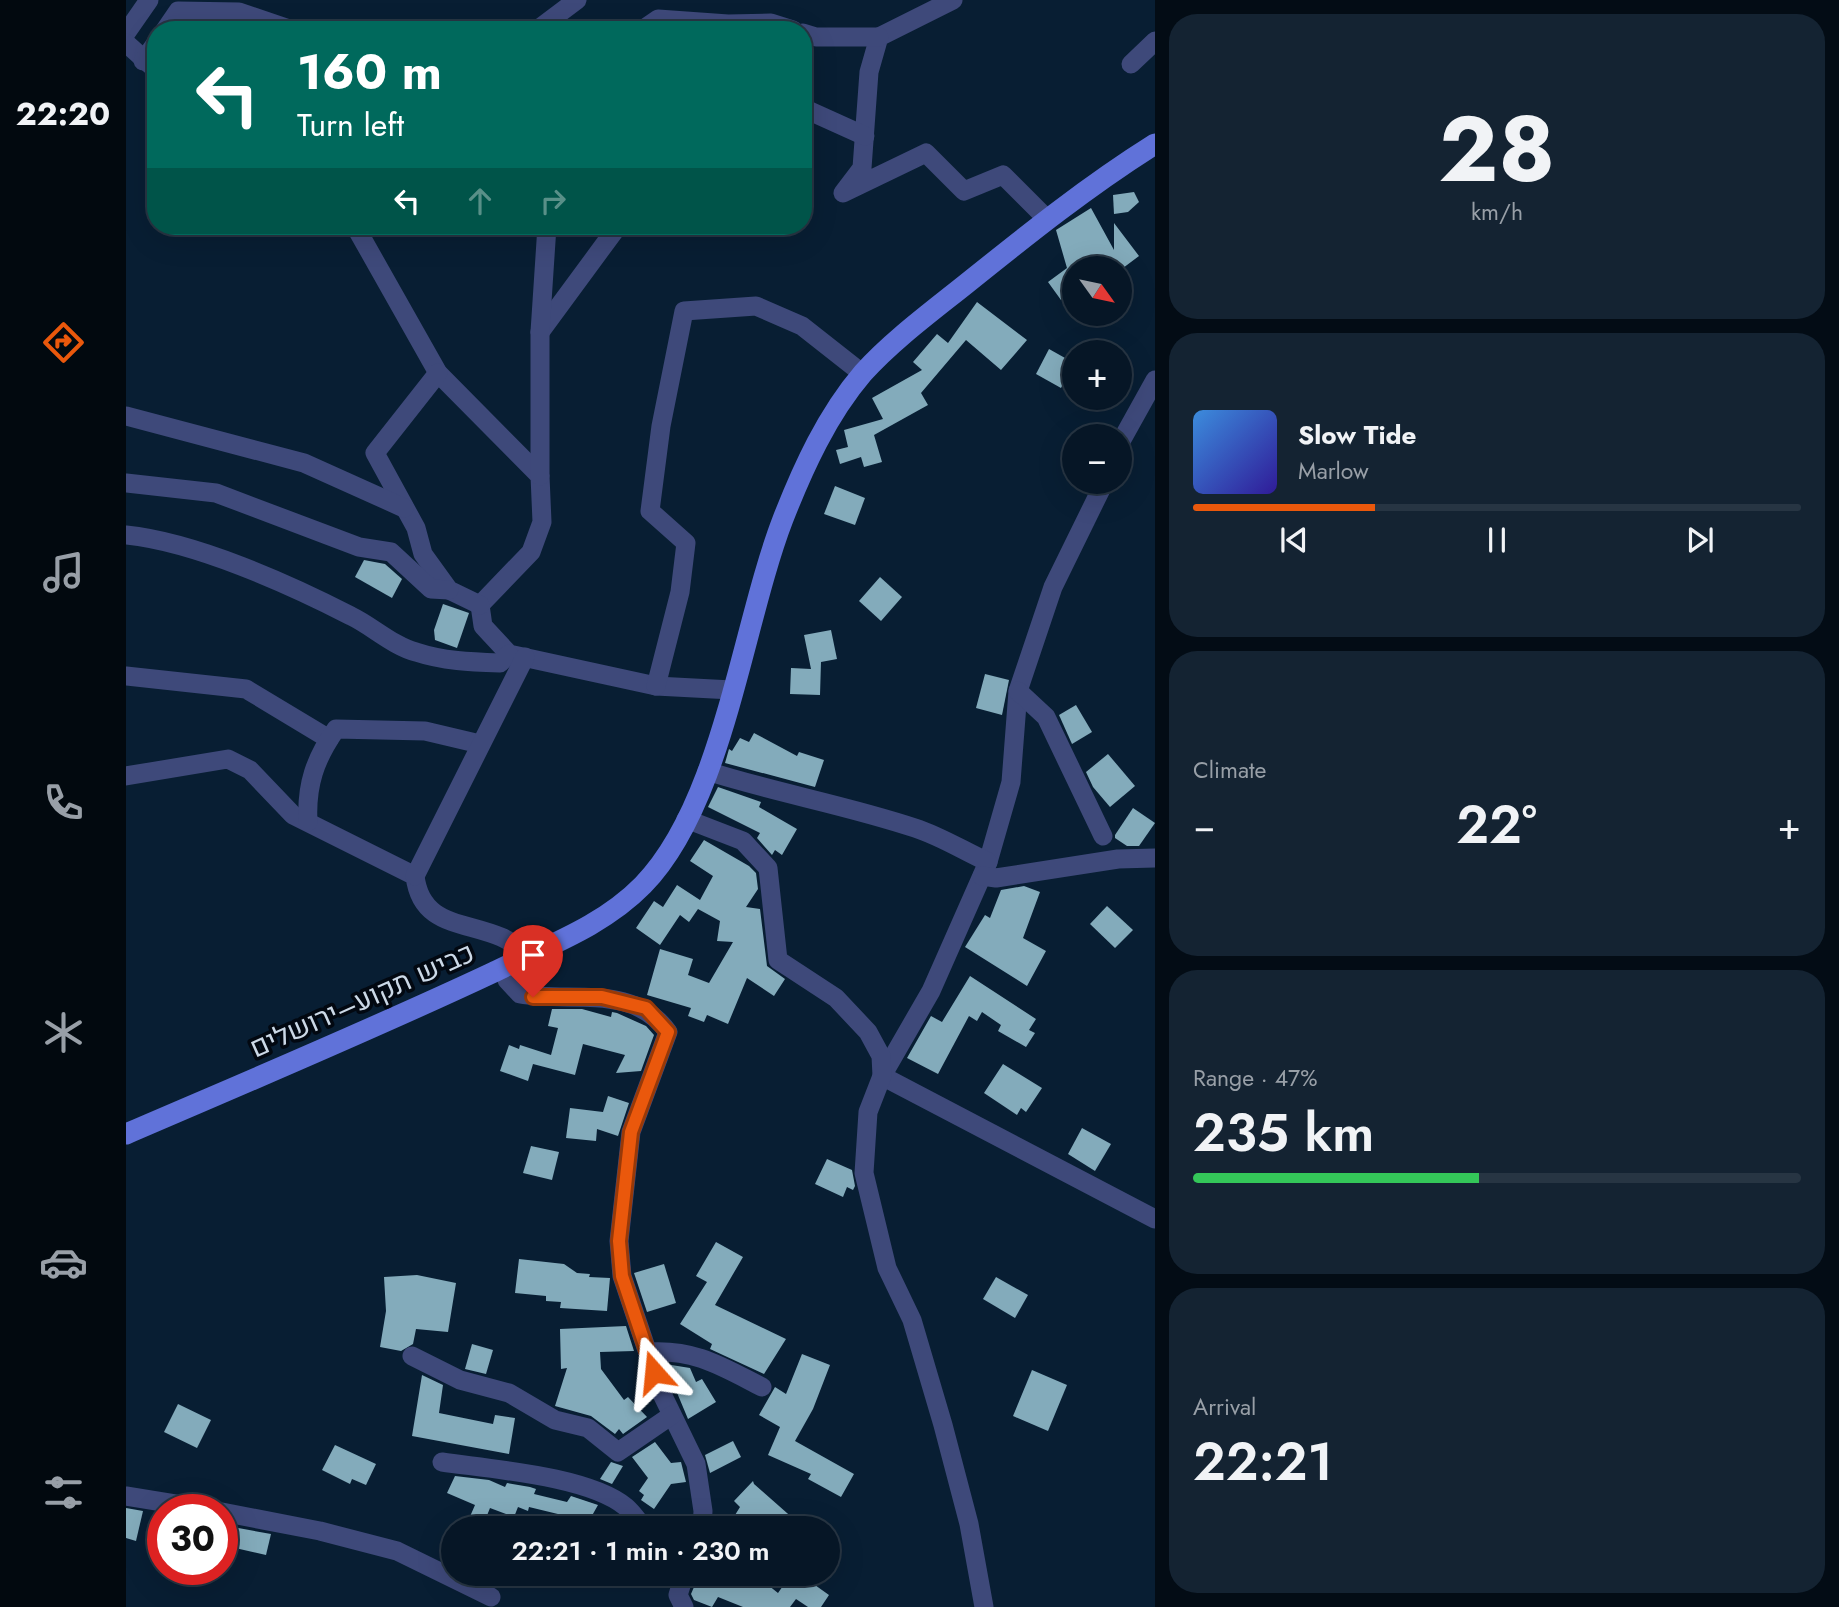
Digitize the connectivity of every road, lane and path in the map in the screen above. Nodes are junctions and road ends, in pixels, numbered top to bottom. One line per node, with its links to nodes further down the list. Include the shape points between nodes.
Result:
1 (149, 0): 10 (street)
2 (953, 0): 12 (street)
3 (577, 1): 6 (street); 7 (street)
4 (171, 21): 5 (street, via 178,11 203,11 239,12)
5 (266, 21)
6 (549, 21)
7 (568, 21)
8 (655, 21): 9 (street)
9 (686, 21)
10 (126, 33)
11 (812, 36): 12 (street)
12 (879, 37): 18 (street, via 869,72)
13 (1155, 41): 16 (street)
14 (126, 43): 15 (street)
15 (147, 63)
16 (1131, 64)
17 (812, 112): 18 (street)
18 (865, 136): 20 (street, via 862,168 843,192 926,153 964,191 1003,175)
19 (1155, 144): 20 (main road, כביש תקוע–ירושלים)
20 (1047, 219): 26 (main road, כביש תקוע–ירושלים, via 910,329)
21 (360, 235): 25 (street)
22 (546, 235): 24 (street)
23 (611, 235): 24 (street)
24 (540, 331): 30 (street)
25 (438, 373): 30 (street); 33 (street, via 375,453)
26 (863, 374): 39 (street, via 802,326 756,306 684,311 650,511 686,543 680,592); 40 (main road, כביש תקוע–ירושלים, via 818,438 782,521)
27 (1155, 380): 29 (street)
28 (126, 416): 33 (street, via 304,463)
29 (1131, 424)
30 (540, 476): 36 (street, via 542,522 531,552)
31 (126, 483): 35 (street, via 216,493 359,547 391,552 431,589)
32 (1099, 494): 41 (street, via 1053,587)
33 (404, 508): 35 (street, via 423,554)
34 (126, 535): 37 (street, via 157,538 298,589 412,651 444,660 500,663)
35 (449, 590): 36 (street)
36 (481, 605): 37 (street, via 483,626)
37 (517, 655): 39 (street); 43 (street)
38 (126, 676): 42 (street, via 246,689)
39 (656, 686): 40 (street)
40 (732, 690): 44 (main road, כביש תקוע–ירושלים)
41 (1018, 691): 48 (street, via 1046,717); 50 (street, via 1011,782)
42 (329, 739): 43 (street, via 336,729 425,731); 47 (street, via 307,792)
43 (481, 744): 51 (street)
44 (707, 771): 46 (main road, כביש תקוע–ירושלים); 50 (street, via 918,829)
45 (126, 776): 47 (street, via 228,759 250,770 293,815)
46 (686, 819): 52 (main road, כביש תקוע–ירושלים, via 654,872 622,905 586,929); 54 (street, via 743,841 768,868 778,960 836,998 868,1032 881,1056)
47 (307, 822): 51 (street)
48 (1103, 836)
49 (1155, 858): 50 (street, via 1118,859 996,878)
50 (985, 869): 54 (street, via 931,991)
51 (415, 876): 52 (street, via 418,896 427,908 453,923 502,937)
52 (529, 955): 53 (main road, כביש תקוע–ירושלים)
53 (503, 967): 55 (main road, כביש תקוע–ירושלים); 57 (street, via 507,980 520,994 602,997 635,1005 646,1008 668,1032 631,1132 619,1241 622,1276)
54 (882, 1076): 56 (street); 70 (street, via 868,1112 864,1173 868,1195 887,1268 912,1320 943,1425 969,1524)
55 (126, 1134)
56 (1155, 1219)
57 (648, 1352): 59 (street, via 678,1350 702,1357); 60 (street)
58 (412, 1356): 60 (street, via 460,1380 509,1393 555,1420 588,1428 618,1452)
59 (762, 1387)
60 (672, 1415): 66 (street, via 696,1464)
61 (442, 1462): 65 (street, via 526,1474 598,1491)
62 (126, 1496): 63 (street)
63 (147, 1499)
64 (238, 1515): 68 (street, via 397,1551)
65 (634, 1516)
66 (703, 1516)
67 (681, 1586): 69 (street, via 678,1595)
68 (491, 1597)
69 (684, 1607)
70 (984, 1607)

